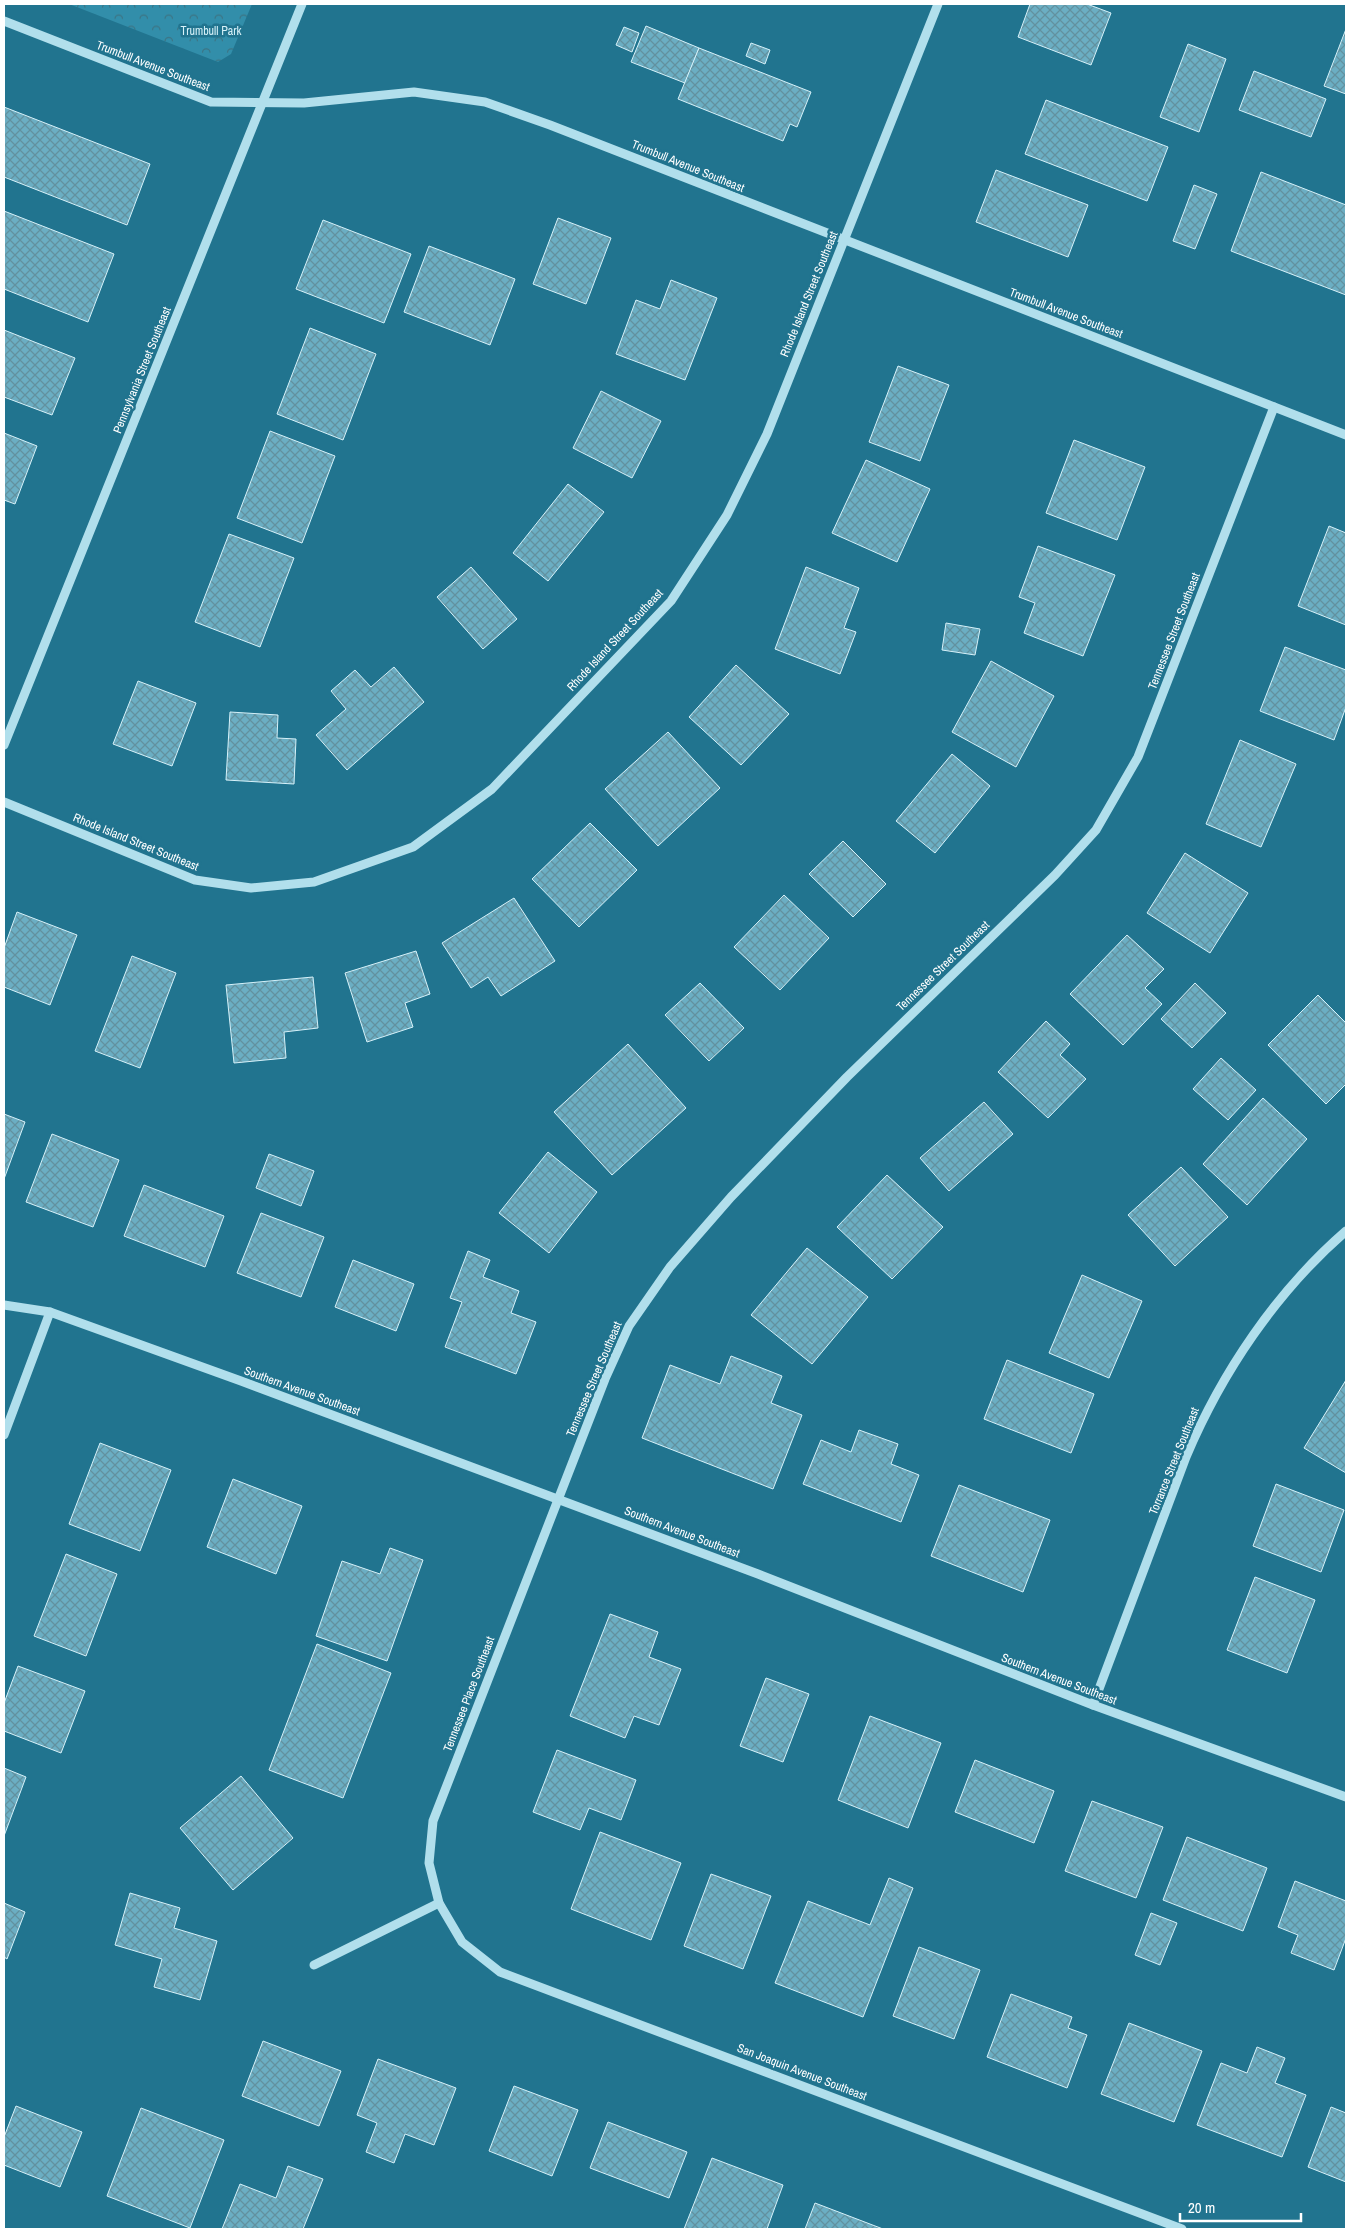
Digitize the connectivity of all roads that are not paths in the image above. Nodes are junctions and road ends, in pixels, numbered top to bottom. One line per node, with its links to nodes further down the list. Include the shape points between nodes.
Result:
1 (302, 4): 4 (street, Pennsylvania Street Southeast)
2 (938, 4): 5 (street, Rhode Island Street Southeast)
3 (4, 21): 4 (street, Trumbull Avenue Southeast, via 211,102)
4 (263, 102): 5 (street, Trumbull Avenue Southeast, via 304,102 414,92 485,102); 8 (street, Pennsylvania Street Southeast)
5 (844, 241): 6 (street, Trumbull Avenue Southeast); 9 (street, Rhode Island Street Southeast, via 763,442 727,515 670,601 492,789 414,847 314,882 251,888 195,880)
6 (1274, 407): 7 (street, Trumbull Avenue Southeast); 14 (street, Tennessee Street Southeast, via 1138,757 1096,830 1055,875 847,1076 731,1197 670,1268 629,1326)
7 (1346, 435)
8 (4, 746)
9 (4, 802)
10 (1346, 1231): 15 (street, Torrance Street Southeast, via 1318,1255 1240,1353 1203,1418)
11 (4, 1305): 12 (street, Southern Avenue Southeast)
12 (50, 1312): 13 (street); 14 (street, Southern Avenue Southeast)
13 (4, 1435)
14 (558, 1499): 15 (street, Southern Avenue Southeast); 17 (street, Tennessee Place Southeast, via 433,1821 429,1863)
15 (1092, 1705): 16 (street, Southern Avenue Southeast)
16 (1346, 1798)
17 (439, 1903): 18 (street); 19 (street, San Joaquin Avenue Southeast, via 462,1942 500,1972)
18 (314, 1965)
19 (1182, 2229)

